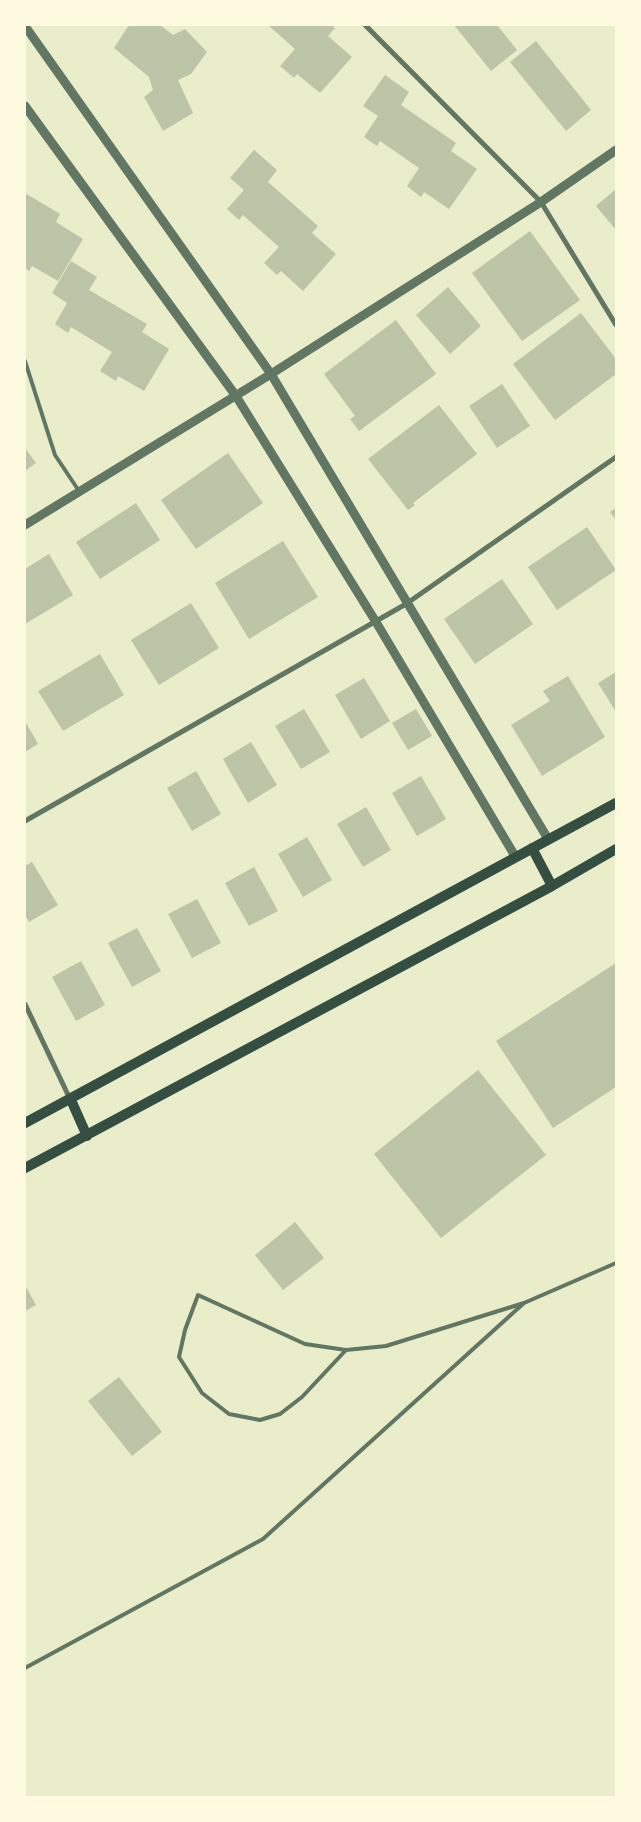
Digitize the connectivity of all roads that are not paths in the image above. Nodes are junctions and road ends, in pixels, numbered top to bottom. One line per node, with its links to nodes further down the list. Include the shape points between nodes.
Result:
1 (365, 25): 5 (street)
2 (25, 26): 8 (street)
3 (25, 106): 9 (street)
4 (616, 150): 5 (street)
5 (541, 202): 6 (street); 8 (street)
6 (616, 325)
7 (25, 361): 11 (lane, via 55,456)
8 (272, 374): 9 (street); 13 (street)
9 (236, 396): 11 (street); 14 (street)
10 (616, 457): 13 (street)
11 (79, 491): 12 (street)
12 (25, 525)
13 (406, 604): 14 (street); 17 (street)
14 (376, 622): 16 (street); 20 (street)
15 (616, 803): 17 (main road)
16 (25, 821)
17 (548, 839): 18 (main road)
18 (532, 848): 20 (main road); 21 (main road)
19 (616, 849): 21 (main road)
20 (515, 856): 23 (main road)
21 (552, 886): 25 (main road)
22 (25, 1004): 23 (street)
23 (70, 1100): 24 (main road); 25 (main road)
24 (25, 1123)
25 (87, 1136): 26 (main road)
26 (25, 1168)
27 (616, 1263): 28 (lane)
28 (524, 1303): 29 (lane, via 386,1346); 30 (lane, via 263,1539)
29 (346, 1350): 29 (lane, via 305,1344 198,1295 179,1357 202,1393 229,1414 260,1420 280,1414)
30 (25, 1668)

